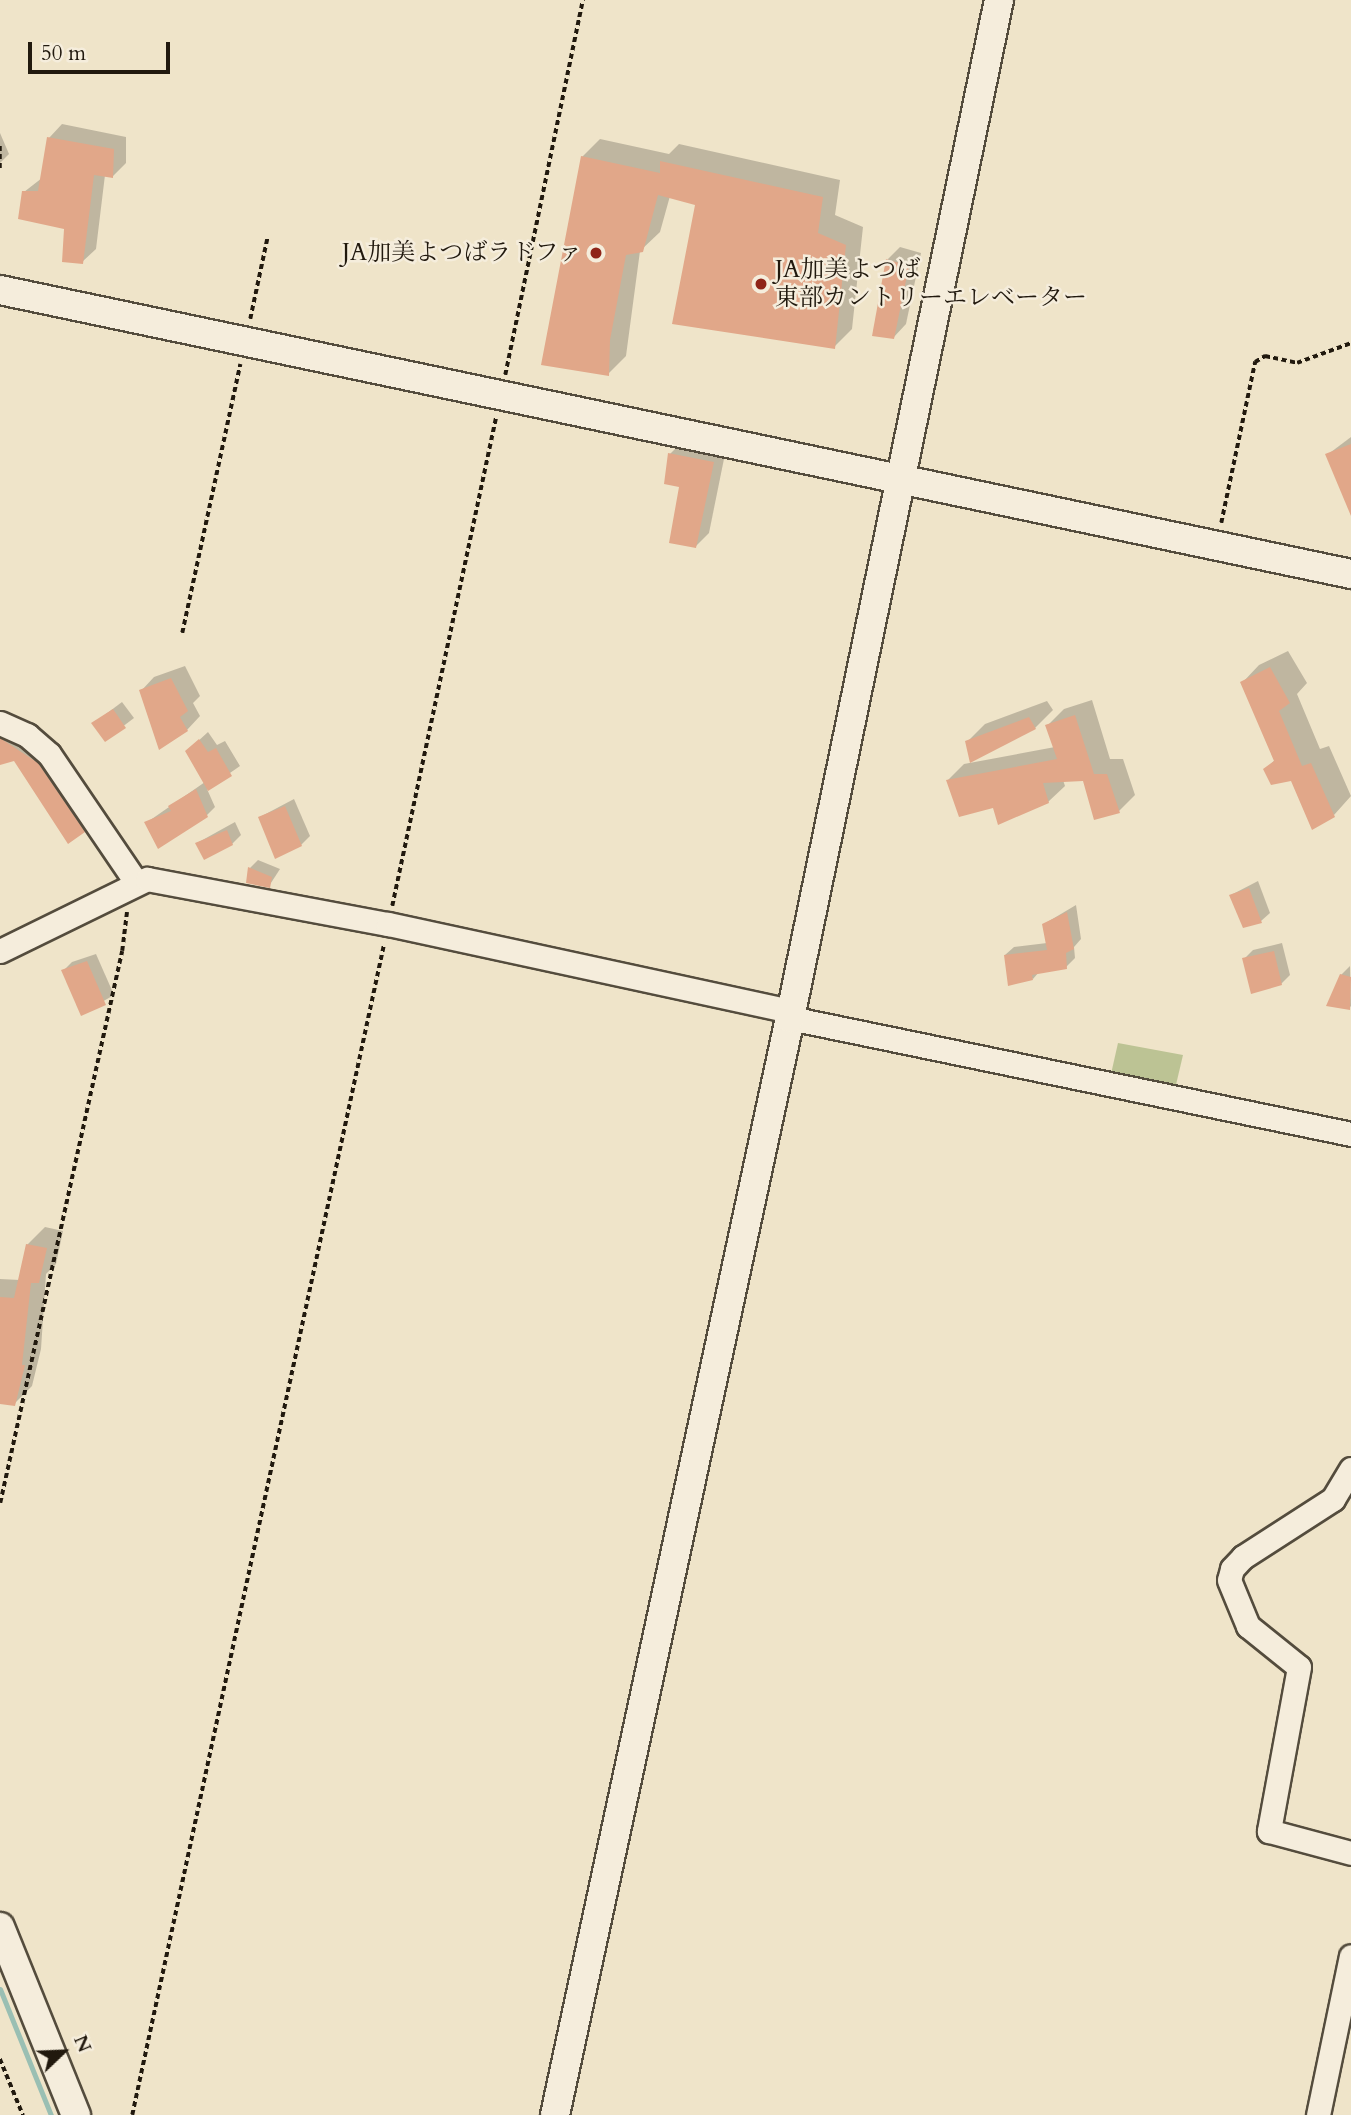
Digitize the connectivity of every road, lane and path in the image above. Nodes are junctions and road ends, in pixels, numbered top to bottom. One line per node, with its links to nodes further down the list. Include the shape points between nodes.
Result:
1 (583, 0): 9 (path)
2 (999, 0): 10 (street)
3 (0, 146): 4 (path)
4 (0, 169)
5 (267, 239): 7 (path)
6 (0, 290): 7 (street)
7 (246, 338): 9 (street); 13 (path)
8 (1351, 343): 11 (path, via 1297,363 1265,356 1255,362)
9 (501, 393): 10 (street); 16 (path)
10 (897, 481): 11 (street); 18 (street)
11 (1215, 549): 12 (street)
12 (1351, 574)
13 (182, 633)
14 (0, 723): 15 (street, via 27,735 49,754)
15 (131, 883): 16 (street, via 147,879); 17 (street); 21 (path, via 122,951)
16 (388, 924): 18 (street); 28 (path)
17 (0, 951)
18 (779, 1010): 19 (street); 29 (street)
19 (1351, 1134)
20 (1351, 1469): 22 (street, via 1325,1506 1243,1558 1229,1580 1248,1626 1299,1667 1269,1831)
21 (0, 1503)
22 (1351, 1853)
23 (0, 1927): 27 (street)
24 (1351, 1956): 30 (street)
25 (0, 2059): 26 (path)
26 (23, 2115)
27 (76, 2115)
28 (132, 2115)
29 (555, 2115)
30 (1318, 2115)

